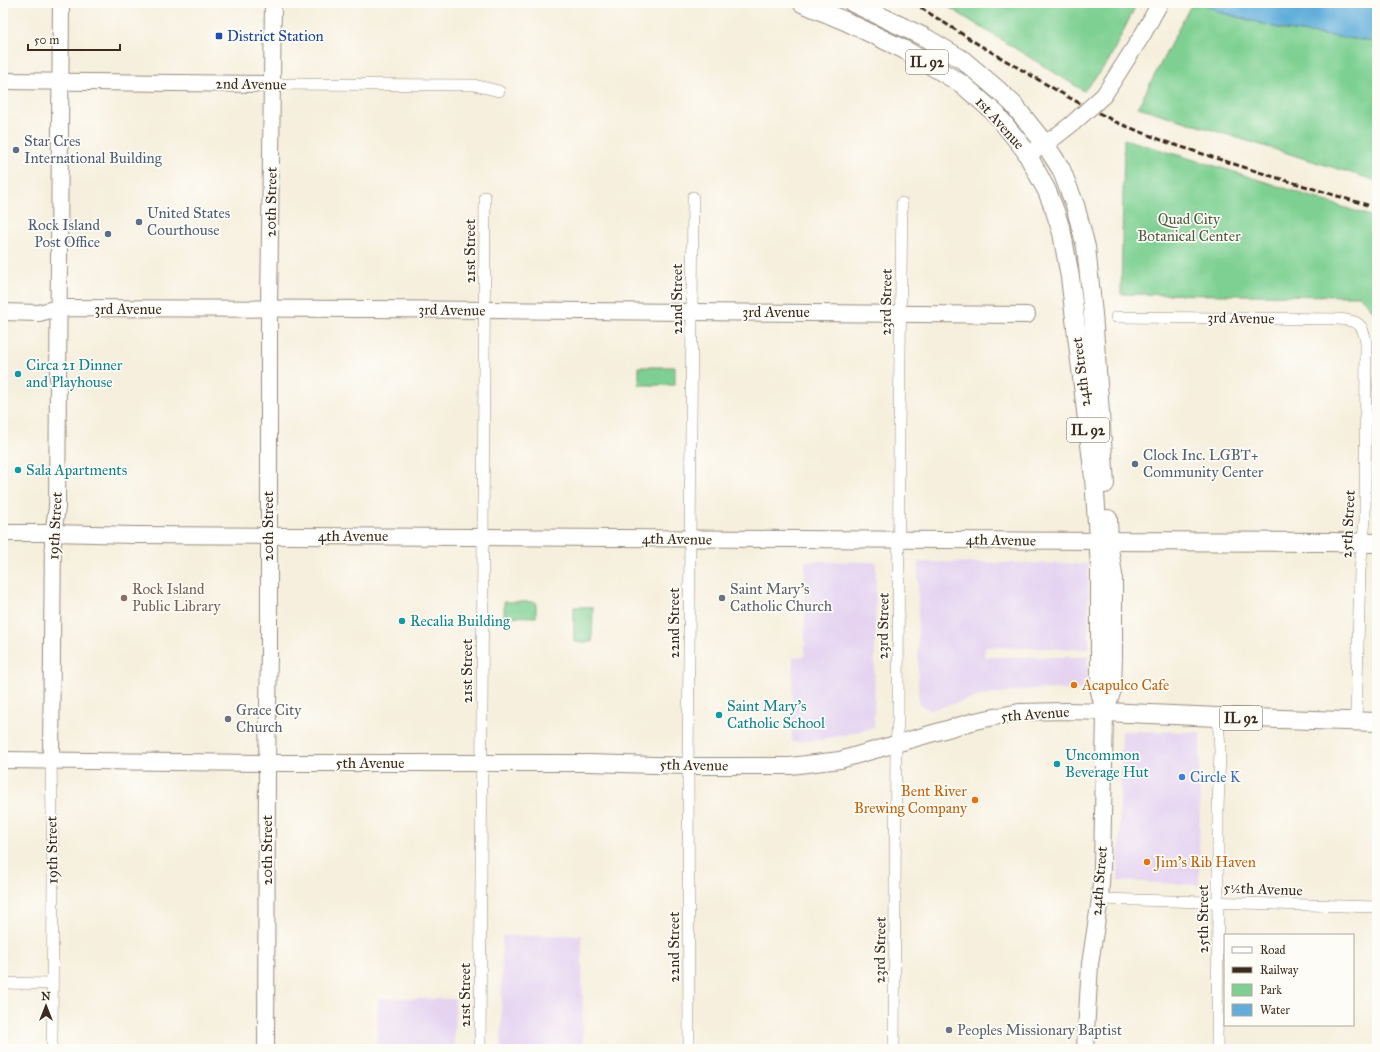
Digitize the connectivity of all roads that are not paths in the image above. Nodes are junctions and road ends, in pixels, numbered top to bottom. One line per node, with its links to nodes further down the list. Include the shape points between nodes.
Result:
1 (61, 3): 7 (street, 19th Street)
2 (273, 3): 8 (street, 20th Street)
3 (802, 3): 11 (main road, 1st Avenue / IL 92, via 893,44 962,84 996,114)
4 (853, 3): 10 (main road, 1st Avenue / IL 92, via 926,38 963,60 1008,99)
5 (1160, 3): 10 (street, bridge, via 1104,94 1073,123)
6 (3, 81): 7 (street, 2nd Avenue)
7 (60, 82): 8 (street, 2nd Avenue); 15 (street, 19th Street)
8 (272, 84): 9 (street, 2nd Avenue, via 474,85); 16 (street, 20th Street)
9 (498, 91)
10 (1045, 144): 11 (street); 30 (main road, 24th Street / IL 92, via 1061,170 1075,205 1086,247 1104,455)
11 (1028, 155): 30 (main road, 24th Street / IL 92, via 1055,211 1062,233)
12 (485, 197): 17 (street, 21st Street)
13 (693, 197): 19 (street, 22nd Street)
14 (902, 203): 20 (street, 23rd Street)
15 (58, 308): 16 (street, 3rd Avenue); 18 (street, 3rd Avenue, via 39,313); 25 (street, 19th Street, via 57,508)
16 (269, 309): 17 (street, 3rd Avenue); 26 (street, 20th Street)
17 (484, 311): 19 (street, 3rd Avenue); 27 (street, 21st Street)
18 (3, 312)
19 (691, 312): 20 (street, 3rd Avenue); 28 (street, 22nd Street)
20 (901, 314): 21 (street, 3rd Avenue); 29 (street, 23rd Street)
21 (1027, 315)
22 (1116, 317): 23 (street, 3rd Avenue, via 1340,319 1358,323)
23 (1362, 328): 31 (street, 25th Street, via 1366,343)
24 (3, 533): 25 (street, 4th Avenue)
25 (53, 533): 26 (street, 4th Avenue); 38 (street, 19th Street)
26 (268, 536): 27 (street, 4th Avenue); 40 (street, 20th Street)
27 (482, 537): 28 (street, 4th Avenue); 39 (street, 21st Street)
28 (690, 539): 29 (street, 4th Avenue); 41 (street, 22nd Street)
29 (898, 540): 30 (street, 4th Avenue); 36 (street, 23rd Street)
30 (1104, 541): 31 (main road, 4th Avenue); 32 (main road, 24th Street / IL 92, via 1100,568 1100,691)
31 (1364, 543): 34 (street, 25th Street, via 1360,570)
32 (1105, 712): 33 (main road, 5th Avenue / IL 92); 36 (street, 5th Avenue, via 1019,712 975,721); 42 (street, 24th Street)
33 (1218, 717): 34 (main road, 5th Avenue / IL 92); 43 (street, 25th Street)
34 (1356, 721): 35 (main road, 5th Avenue / IL 92)
35 (1377, 722)
36 (896, 743): 41 (street, 5th Avenue, via 862,755 818,764); 51 (street, 23rd Street)
37 (3, 760): 38 (street, 5th Avenue)
38 (51, 760): 40 (street, 5th Avenue); 46 (street, 19th Street)
39 (482, 762): 40 (street, 5th Avenue); 41 (street, 5th Avenue); 49 (street, 21st Street)
40 (267, 763): 48 (street, 20th Street)
41 (688, 766): 50 (street, 22nd Street)
42 (1100, 899): 43 (street, 5½th Avenue); 52 (street, 24th Street, via 1090,964)
43 (1218, 902): 44 (street, 5½th Avenue); 53 (street, 25th Street)
44 (1377, 907)
45 (3, 983): 46 (street)
46 (52, 984): 47 (street, 19th Street)
47 (52, 1049)
48 (266, 1049)
49 (480, 1049)
50 (689, 1049)
51 (894, 1049)
52 (1085, 1049)
53 (1217, 1049)

